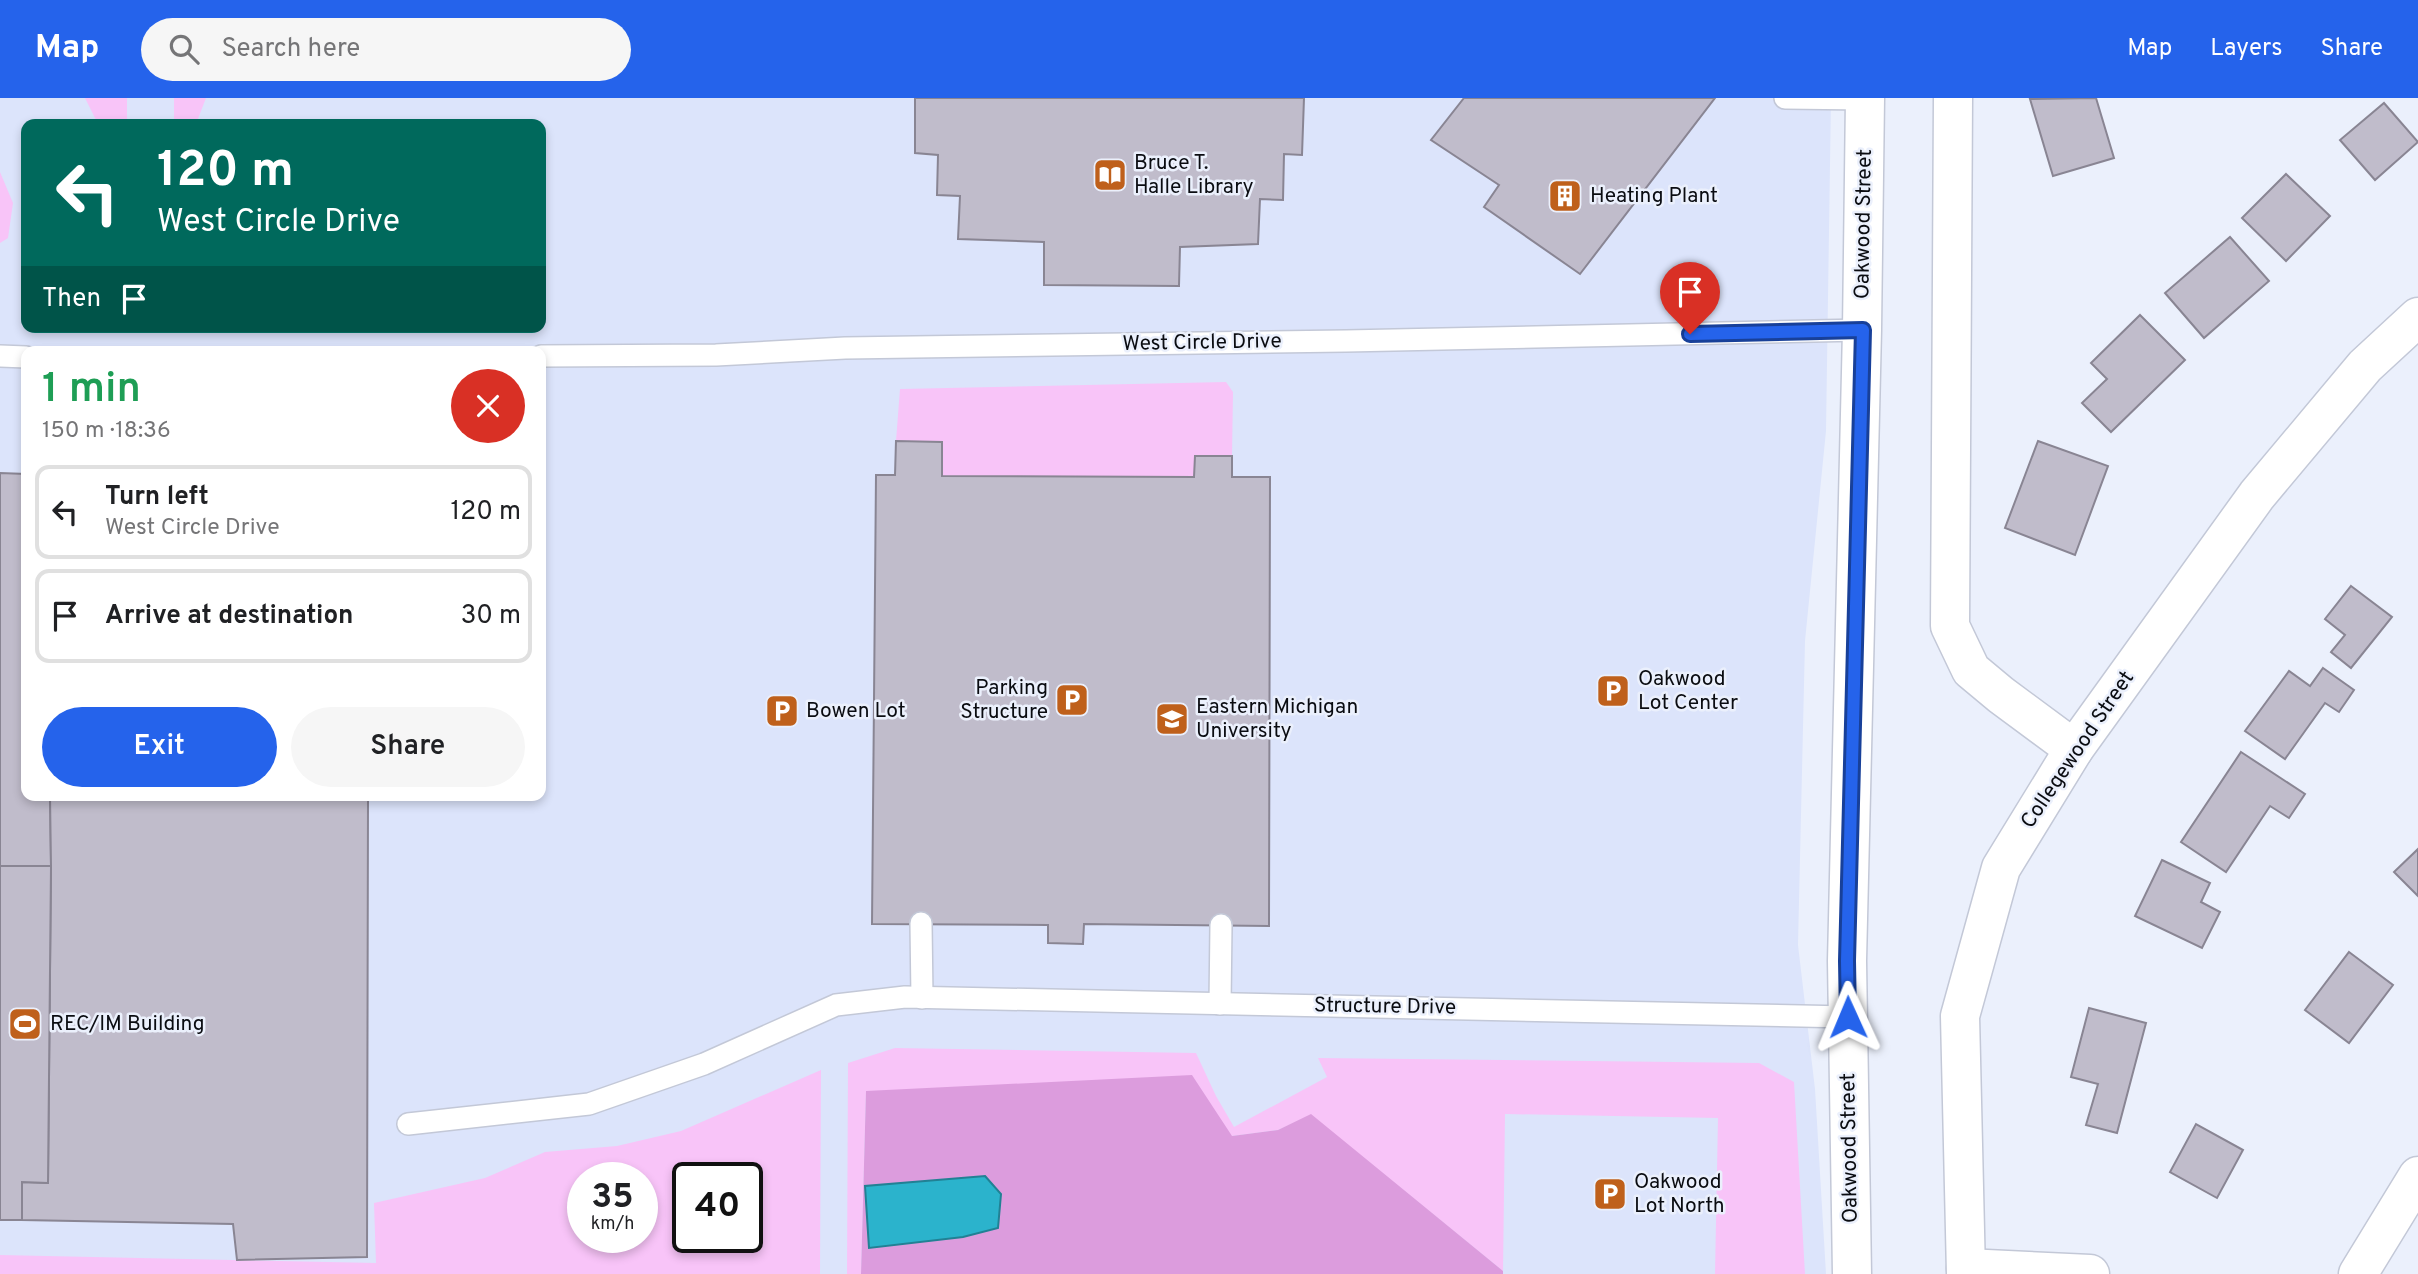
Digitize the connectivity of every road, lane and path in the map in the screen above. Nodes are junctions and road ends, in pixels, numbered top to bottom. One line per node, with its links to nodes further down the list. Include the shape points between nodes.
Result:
1 (1785, 98): 3 (lane)
2 (1953, 98): 9 (street, via 1950,626 1971,670)
3 (1865, 99): 5 (street, Oakwood Street)
4 (2418, 317): 9 (street, Collegewood Street, via 2365,366 2257,495)
5 (1863, 330): 7 (lane, West Circle Drive); 14 (street, Oakwood Street)
6 (0, 356): 8 (lane)
7 (546, 356)
8 (21, 357)
9 (2074, 749): 17 (street, Collegewood Street, via 2001,868 1960,1016)
10 (921, 923): 12 (lane)
11 (1221, 925): 13 (lane)
12 (922, 998): 13 (lane, Structure Drive); 15 (lane, Structure Drive, via 836,1005 705,1064 589,1104)
13 (1220, 1004): 14 (lane, Structure Drive)
14 (1848, 1017): 18 (street, Oakwood Street)
15 (408, 1124)
16 (2418, 1176): 20 (street)
17 (1966, 1271): 19 (street)
18 (1852, 1274)
19 (2090, 1274)
20 (2358, 1274)

